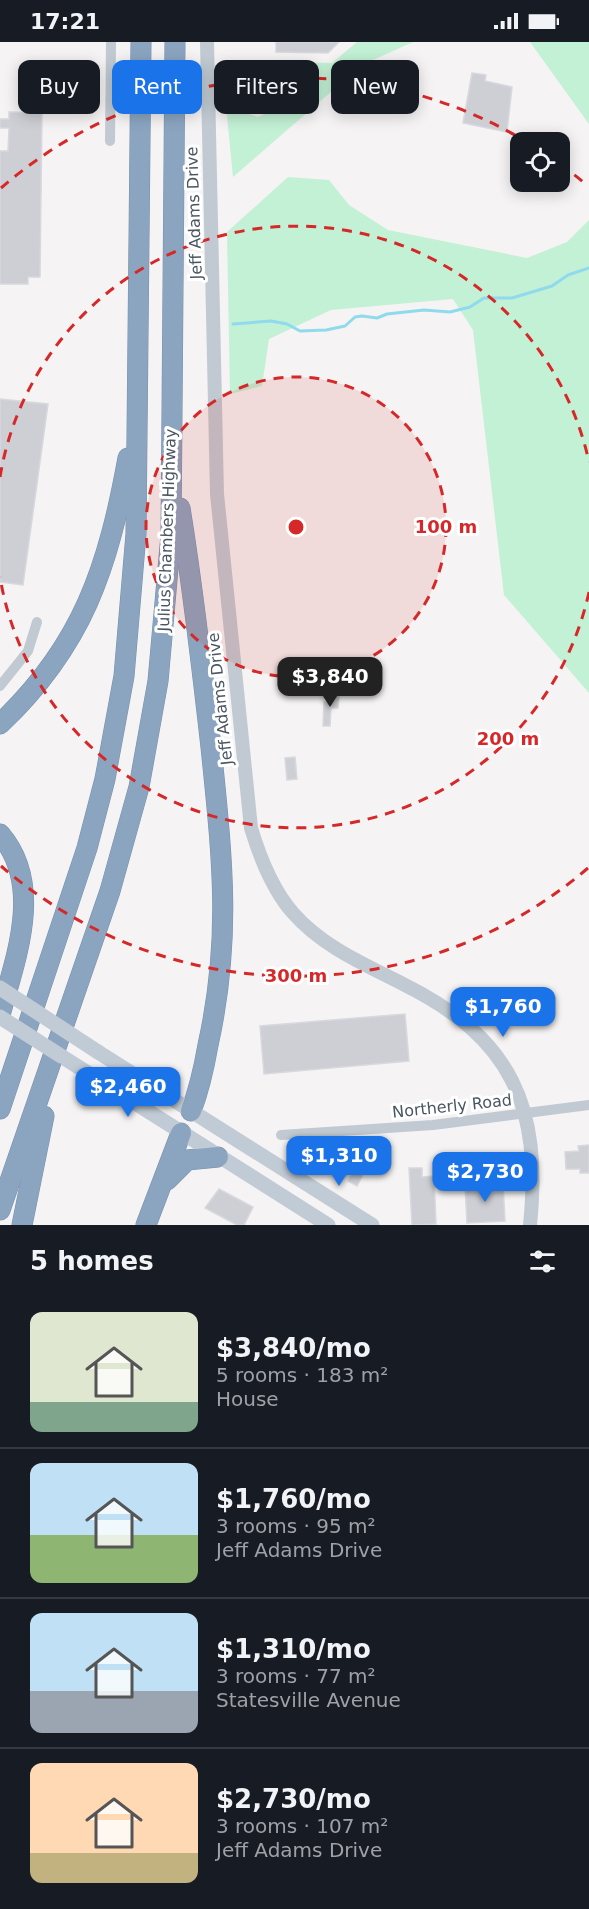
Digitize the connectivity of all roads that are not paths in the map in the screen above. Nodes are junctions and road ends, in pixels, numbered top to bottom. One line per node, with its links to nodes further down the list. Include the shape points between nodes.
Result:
1 (111, 42): 5 (street)
2 (141, 42): 6 (highway, Julius Chambers Highway)
3 (175, 42): 7 (highway, Julius Chambers Highway)
4 (207, 42): 20 (street, Jeff Adams Drive, via 217,494 250,828 270,880 297,918 340,952 434,1000 465,1022 504,1066)
5 (110, 141)
6 (137, 402): 10 (highway, via 113,535 92,594 55,662); 14 (highway, Julius Chambers Highway, via 134,569 118,711 84,859)
7 (171, 458): 15 (highway, Julius Chambers Highway, via 166,608 146,751 114,880); 19 (highway, via 195,602 225,905 219,991)
8 (37, 622): 9 (street, via 28,651)
9 (0, 686)
10 (0, 724)
11 (0, 834): 13 (highway, via 18,863 23,900 19,943)
12 (0, 988): 19 (main road, bridge)
13 (0, 1016): 21 (main road, bridge)
14 (27, 1029): 16 (highway); 18 (highway, Julius Chambers Highway)
15 (57, 1049): 25 (highway, Julius Chambers Highway); 26 (highway)
16 (0, 1083)
17 (589, 1105): 20 (street, Northerly Road)
18 (0, 1109)
19 (191, 1111): 21 (main road); 29 (main road)
20 (526, 1114): 22 (street, Northerly Road, via 433,1125); 30 (street, Jeff Adams Drive, via 533,1165)
21 (181, 1133): 23 (main road); 24 (highway)
22 (280, 1135)
23 (218, 1156): 24 (highway, via 187,1160); 28 (main road)
24 (161, 1187): 27 (highway)
25 (0, 1210)
26 (22, 1225)
27 (146, 1225)
28 (328, 1225)
29 (372, 1225)
30 (530, 1225)

